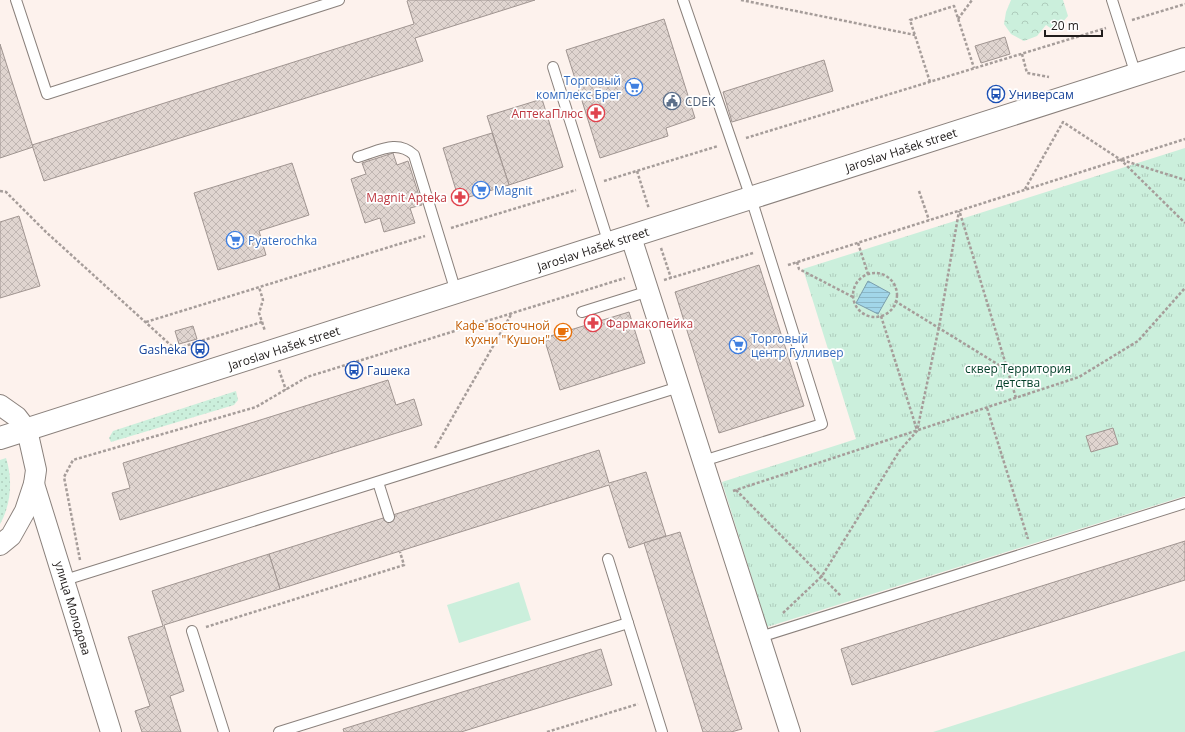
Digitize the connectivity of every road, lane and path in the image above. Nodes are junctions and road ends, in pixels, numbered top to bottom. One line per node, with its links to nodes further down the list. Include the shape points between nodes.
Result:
1 (16, 0): 2 (lane, via 47,94)
2 (339, 0)
3 (683, 0): 19 (lane)
4 (741, 0): 10 (path)
5 (972, 0): 8 (path)
6 (1112, 0): 9 (lane)
7 (1185, 4): 9 (path)
8 (958, 20): 10 (path, via 954,6 910,20); 14 (path)
9 (1120, 24): 11 (path); 15 (lane)
10 (915, 35): 17 (path)
11 (1022, 54): 14 (path); 16 (path, via 1027,73)
12 (1185, 59): 15 (main road, Jaroslav Hašek street)
13 (553, 67): 23 (lane)
14 (974, 68): 17 (path)
15 (1136, 75): 27 (main road, Jaroslav Hašek street)
16 (1049, 77)
17 (930, 82): 19 (path)
18 (1185, 139): 21 (path)
19 (732, 142): 23 (path); 27 (lane)
20 (358, 157): 31 (lane, via 398,146 407,148 414,155)
21 (1121, 160): 22 (path); 24 (path); 24 (path, via 1063,122); 30 (path)
22 (1185, 180)
23 (590, 185): 31 (path); 34 (lane)
24 (1025, 190): 28 (path)
25 (0, 191): 48 (path, via 6,192 46,232)
26 (919, 191): 29 (path)
27 (751, 198): 32 (main road, Jaroslav Hašek street); 35 (lane)
28 (959, 211): 29 (path); 49 (path); 50 (path)
29 (929, 220): 33 (path)
30 (1185, 223)
31 (438, 232): 40 (path); 42 (lane)
32 (631, 236): 34 (main road, Jaroslav Hašek street); 39 (street)
33 (858, 243): 36 (path); 38 (path)
34 (609, 244): 42 (main road, Jaroslav Hašek street)
35 (767, 249): 37 (lane); 39 (path)
36 (797, 262): 37 (path); 43 (path, via 799,269)
37 (774, 270): 58 (lane, via 822,424)
38 (868, 274): 43 (path, via 860,278 855,285); 44 (path, via 884,275 891,281 896,288)
39 (646, 283): 45 (lane); 46 (path); 51 (street)
40 (259, 287): 48 (path); 48 (path, via 263,300 259,313 262,322 248,327 175,348)
41 (1185, 288): 52 (path, via 1138,341 1079,377)
42 (456, 292): 55 (main road, Jaroslav Hašek street)
43 (853, 297): 47 (path, via 858,309 865,314 873,317)
44 (895, 301): 47 (path, via 889,312); 49 (path)
45 (582, 312)
46 (513, 313): 59 (path); 71 (path, via 307,377 256,407 73,460 64,477)
47 (882, 316): 56 (path)
48 (146, 322)
49 (939, 327): 50 (path); 56 (path)
50 (1008, 370): 52 (path)
51 (679, 387): 58 (street); 59 (lane)
52 (1016, 398): 54 (path)
53 (0, 405): 55 (street, via 17,417)
54 (987, 408): 56 (path); 67 (path)
55 (27, 430): 57 (main road, Jaroslav Hašek street); 61 (street, via 36,470)
56 (917, 431): 62 (path); 70 (path, via 900,450)
57 (0, 438)
58 (703, 461): 63 (street)
59 (424, 467): 60 (lane)
60 (378, 482): 65 (lane); 71 (lane)
61 (34, 484): 66 (street, via 25,512 11,536); 71 (street, улица Молодова)
62 (736, 490): 63 (path); 70 (path)
63 (715, 496): 76 (street)
64 (1185, 503): 67 (lane)
65 (389, 517)
66 (0, 545)
67 (1032, 551): 72 (lane)
68 (400, 552): 75 (path, via 404,565)
69 (608, 559): 74 (lane)
70 (822, 576): 72 (path); 73 (path)
71 (74, 577): 78 (street, улица Молодова)
72 (851, 608): 76 (lane)
73 (783, 614)
74 (628, 623): 77 (lane); 80 (lane)
75 (192, 631): 79 (lane)
76 (760, 637): 83 (street)
77 (652, 700): 81 (path); 82 (lane)
78 (111, 732)
79 (224, 732)
80 (279, 732)
81 (547, 732)
82 (662, 732)
83 (790, 732)

